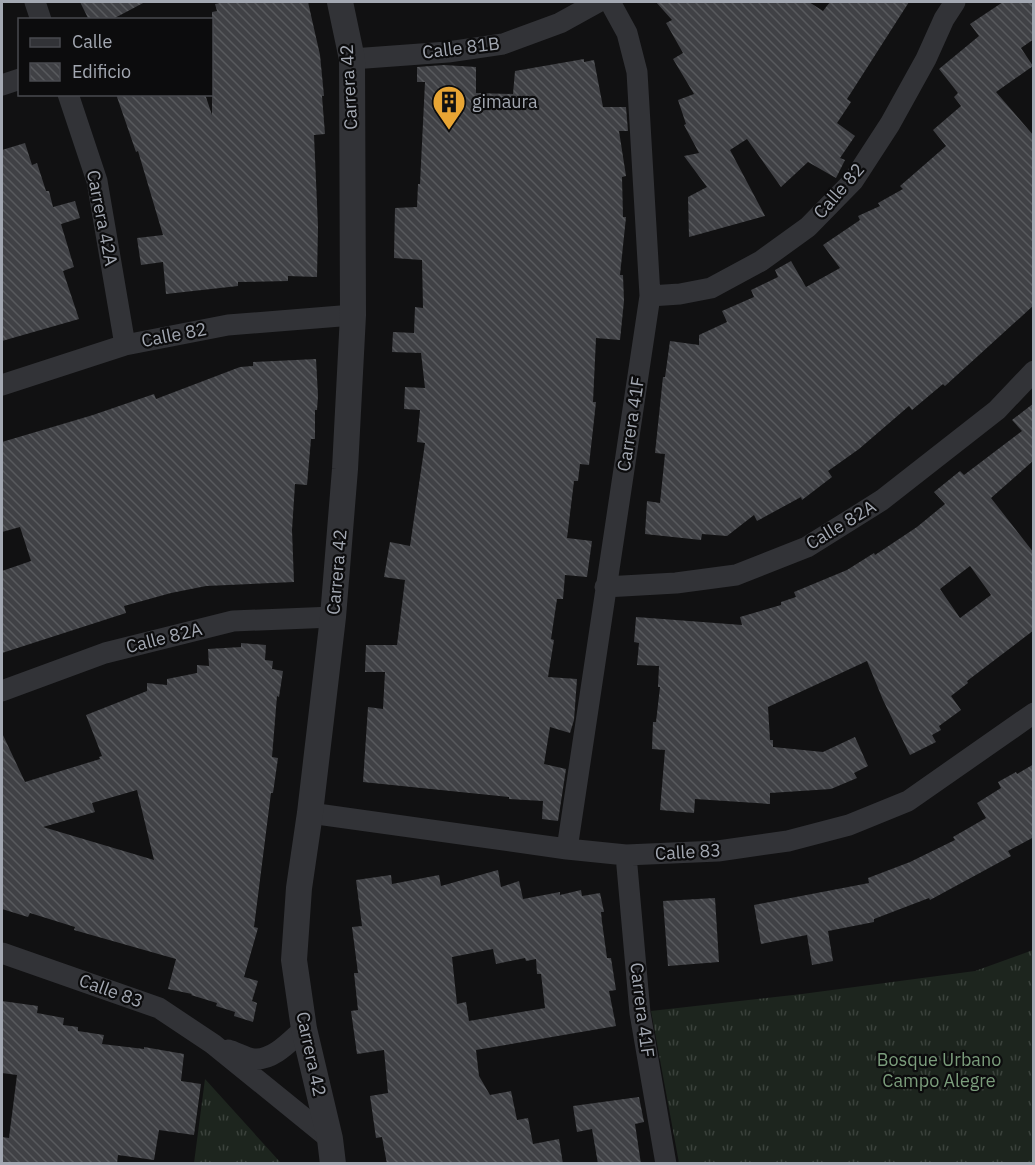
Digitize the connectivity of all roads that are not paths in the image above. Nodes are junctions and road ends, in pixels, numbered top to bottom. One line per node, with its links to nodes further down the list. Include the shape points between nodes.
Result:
1 (35, 2): 6 (street)
2 (340, 2): 7 (street, Carrera 42)
3 (598, 2): 7 (street, Calle 81B, via 560,23 503,44)
4 (610, 2): 11 (street, Carrera 41F, via 627,33 637,72)
5 (955, 2): 11 (street, Calle 82, via 878,143 853,181 808,227 761,261 711,288)
6 (40, 18)
7 (352, 59): 12 (street, Carrera 42)
8 (18, 80): 9 (street)
9 (2, 85)
10 (69, 96): 13 (street, Carrera 42A, via 97,181)
11 (650, 296): 16 (street, Carrera 41F)
12 (353, 315): 13 (street, Calle 82, via 228,325); 17 (street, Carrera 42)
13 (125, 345): 15 (street, Calle 82)
14 (1034, 370): 16 (street, Calle 82A, via 997,410 882,500 807,547 736,575 676,584)
15 (2, 385)
16 (605, 587): 21 (street, Carrera 41F)
17 (333, 616): 18 (street, Calle 82A, via 233,621 105,653); 20 (street, Carrera 42)
18 (2, 691)
19 (1034, 713): 22 (street, Calle 83, via 908,801 849,825 788,841 730,849)
20 (310, 813): 21 (street, Calle 83); 24 (street, Carrera 42, via 298,888 294,960)
21 (567, 849): 22 (street, Calle 83)
22 (626, 855): 28 (street, Carrera 41F, via 640,1013)
23 (2, 953): 25 (street, Calle 83, via 159,1008)
24 (304, 1029): 25 (street, Calle 83, via 277,1051 255,1059); 26 (street, Carrera 42)
25 (213, 1044): 26 (street, Calle 83)
26 (331, 1151): 27 (street)
27 (320, 1164)
28 (666, 1164)

